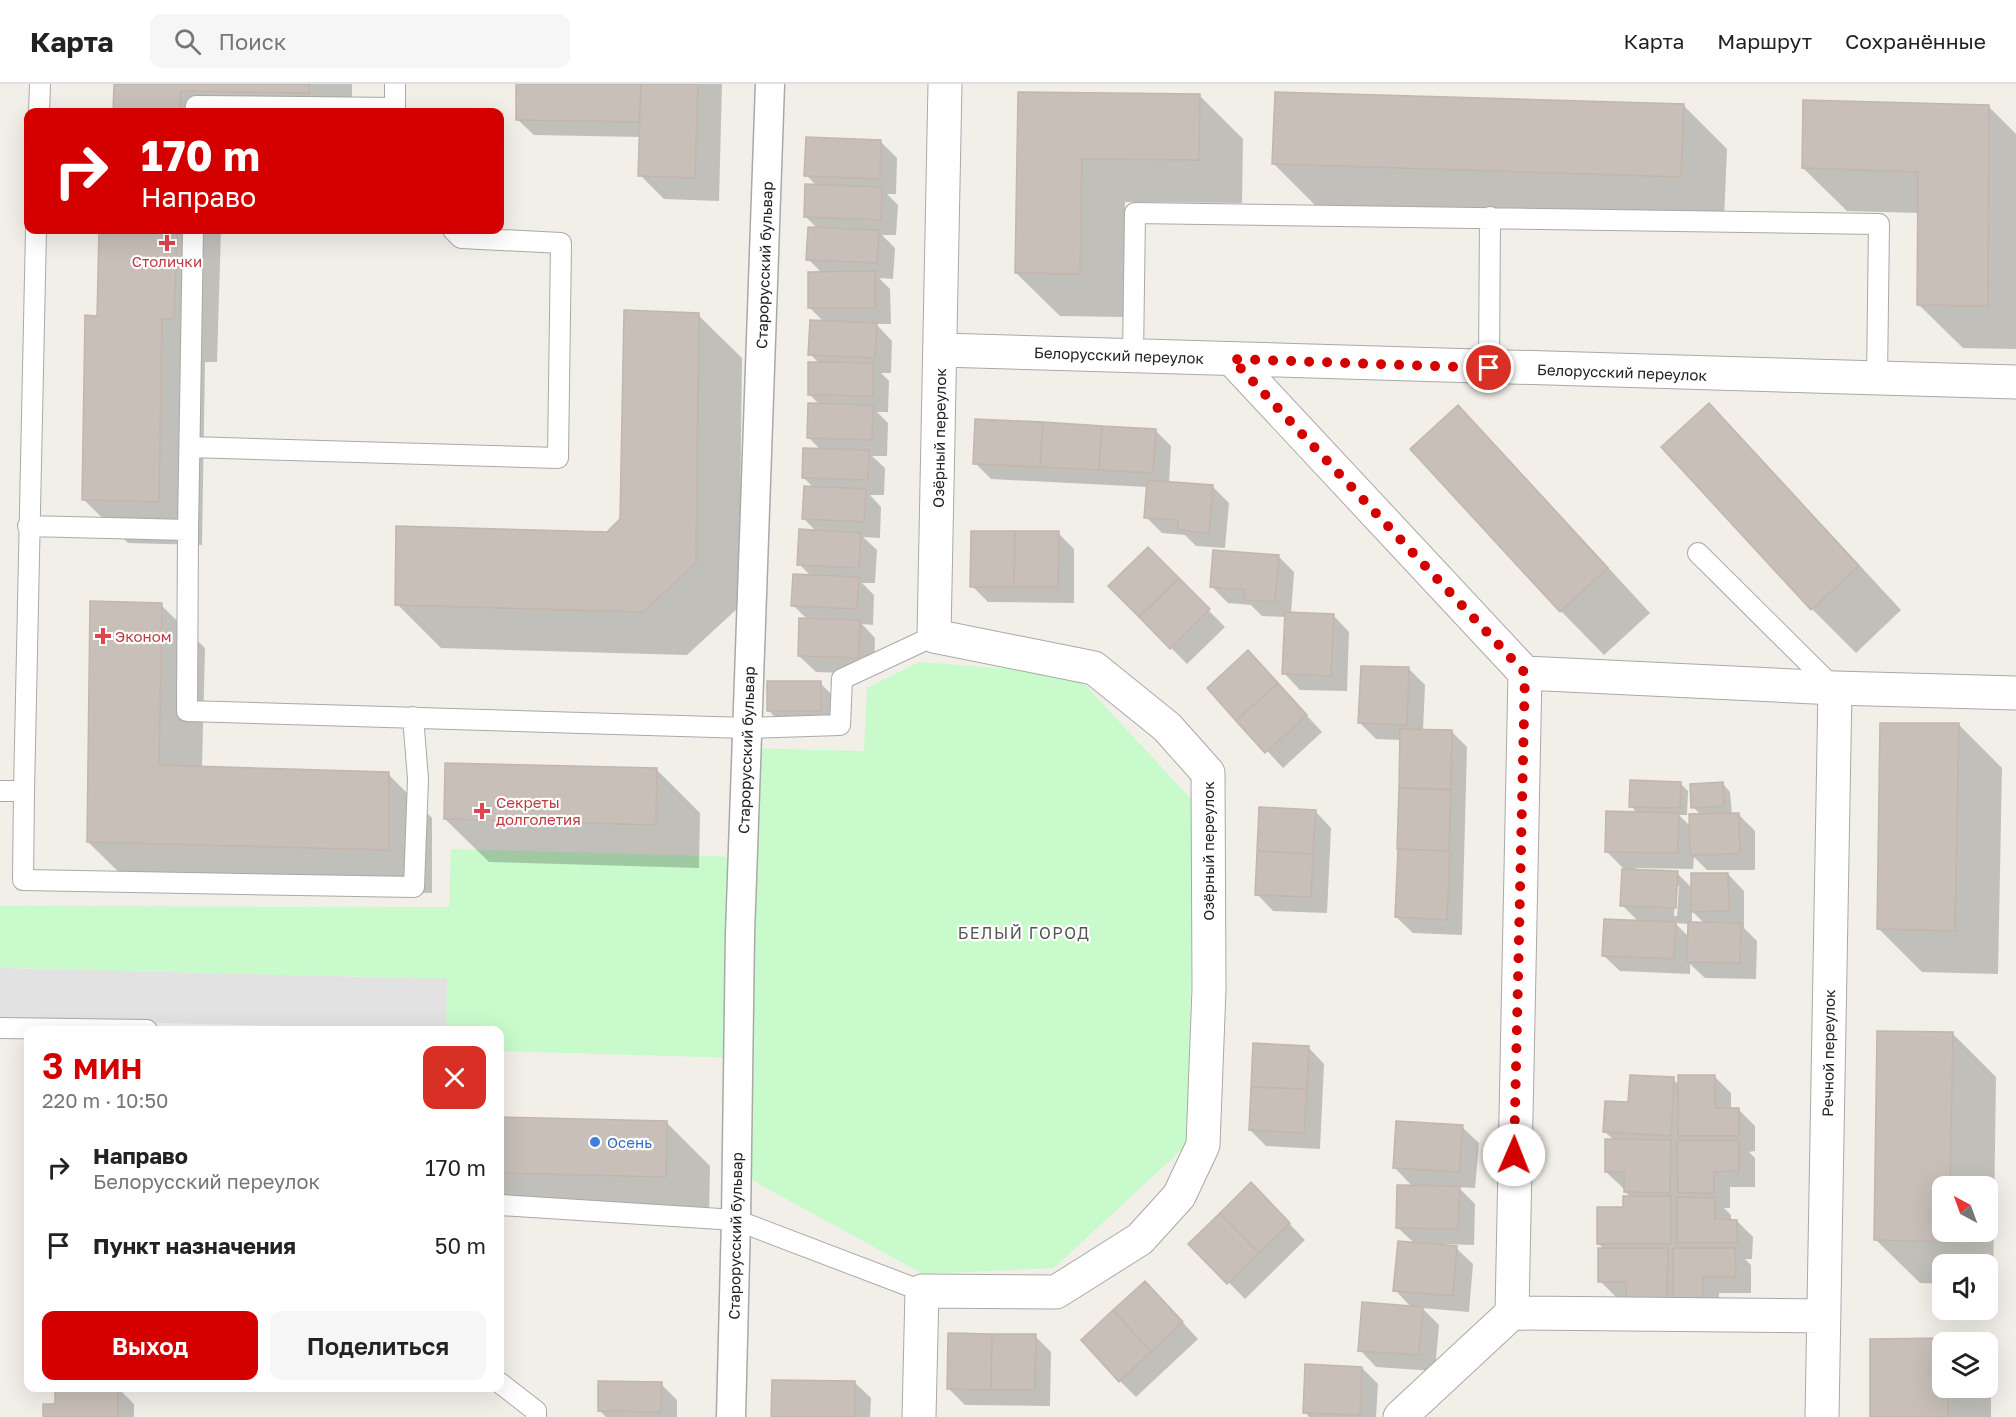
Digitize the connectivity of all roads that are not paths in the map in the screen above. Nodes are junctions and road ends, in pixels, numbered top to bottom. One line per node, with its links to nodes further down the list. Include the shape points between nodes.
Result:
1 (40, 84): 5 (lane)
2 (395, 84): 8 (lane)
3 (770, 84): 28 (street, Старорусский бульвар)
4 (945, 84): 13 (street, Озёрный переулок)
5 (39, 108)
6 (196, 108): 7 (lane)
7 (295, 108)
8 (394, 108)
9 (1490, 217): 14 (lane, via 1135,213); 16 (lane); 17 (lane, via 1879,224)
10 (36, 234): 20 (lane)
11 (193, 234): 19 (lane)
12 (457, 234): 19 (lane, via 461,238 561,243 558,458)
13 (941, 350): 14 (street, Белорусский переулок); 23 (street, Озёрный переулок)
14 (1133, 356): 15 (street, Белорусский переулок)
15 (1232, 359): 16 (street, Белорусский переулок); 24 (street)
16 (1489, 368): 17 (street, Белорусский переулок)
17 (1877, 379): 18 (street, Белорусский переулок)
18 (2016, 382)
19 (190, 447): 21 (lane)
20 (28, 526): 21 (lane); 30 (lane)
21 (188, 530): 27 (lane, via 187,711)
22 (1698, 553): 25 (lane)
23 (934, 636): 28 (lane, via 842,679 840,724); 35 (street, Озёрный переулок, via 1094,668 1167,727 1208,773 1209,989 1203,1145 1179,1196 1140,1239 1056,1292)
24 (1525, 673): 25 (street); 36 (street)
25 (1834, 688): 26 (street); 37 (street, Речной переулок)
26 (2016, 693)
27 (413, 717): 28 (lane); 30 (lane, via 418,779 414,886 23,880)
28 (746, 728): 34 (street, Старорусский бульвар)
29 (0, 791): 30 (lane)
30 (24, 791)
31 (0, 1028): 32 (lane)
32 (24, 1028)
33 (504, 1205): 34 (lane)
34 (736, 1221): 35 (lane); 40 (street, Старорусский бульвар)
35 (922, 1291): 41 (street)
36 (1512, 1313): 37 (street); 42 (street)
37 (1824, 1316): 43 (street, Речной переулок)
38 (504, 1386): 39 (lane, via 536,1411)
39 (536, 1417)
40 (731, 1417)
41 (919, 1417)
42 (1400, 1417)
43 (1822, 1417)

